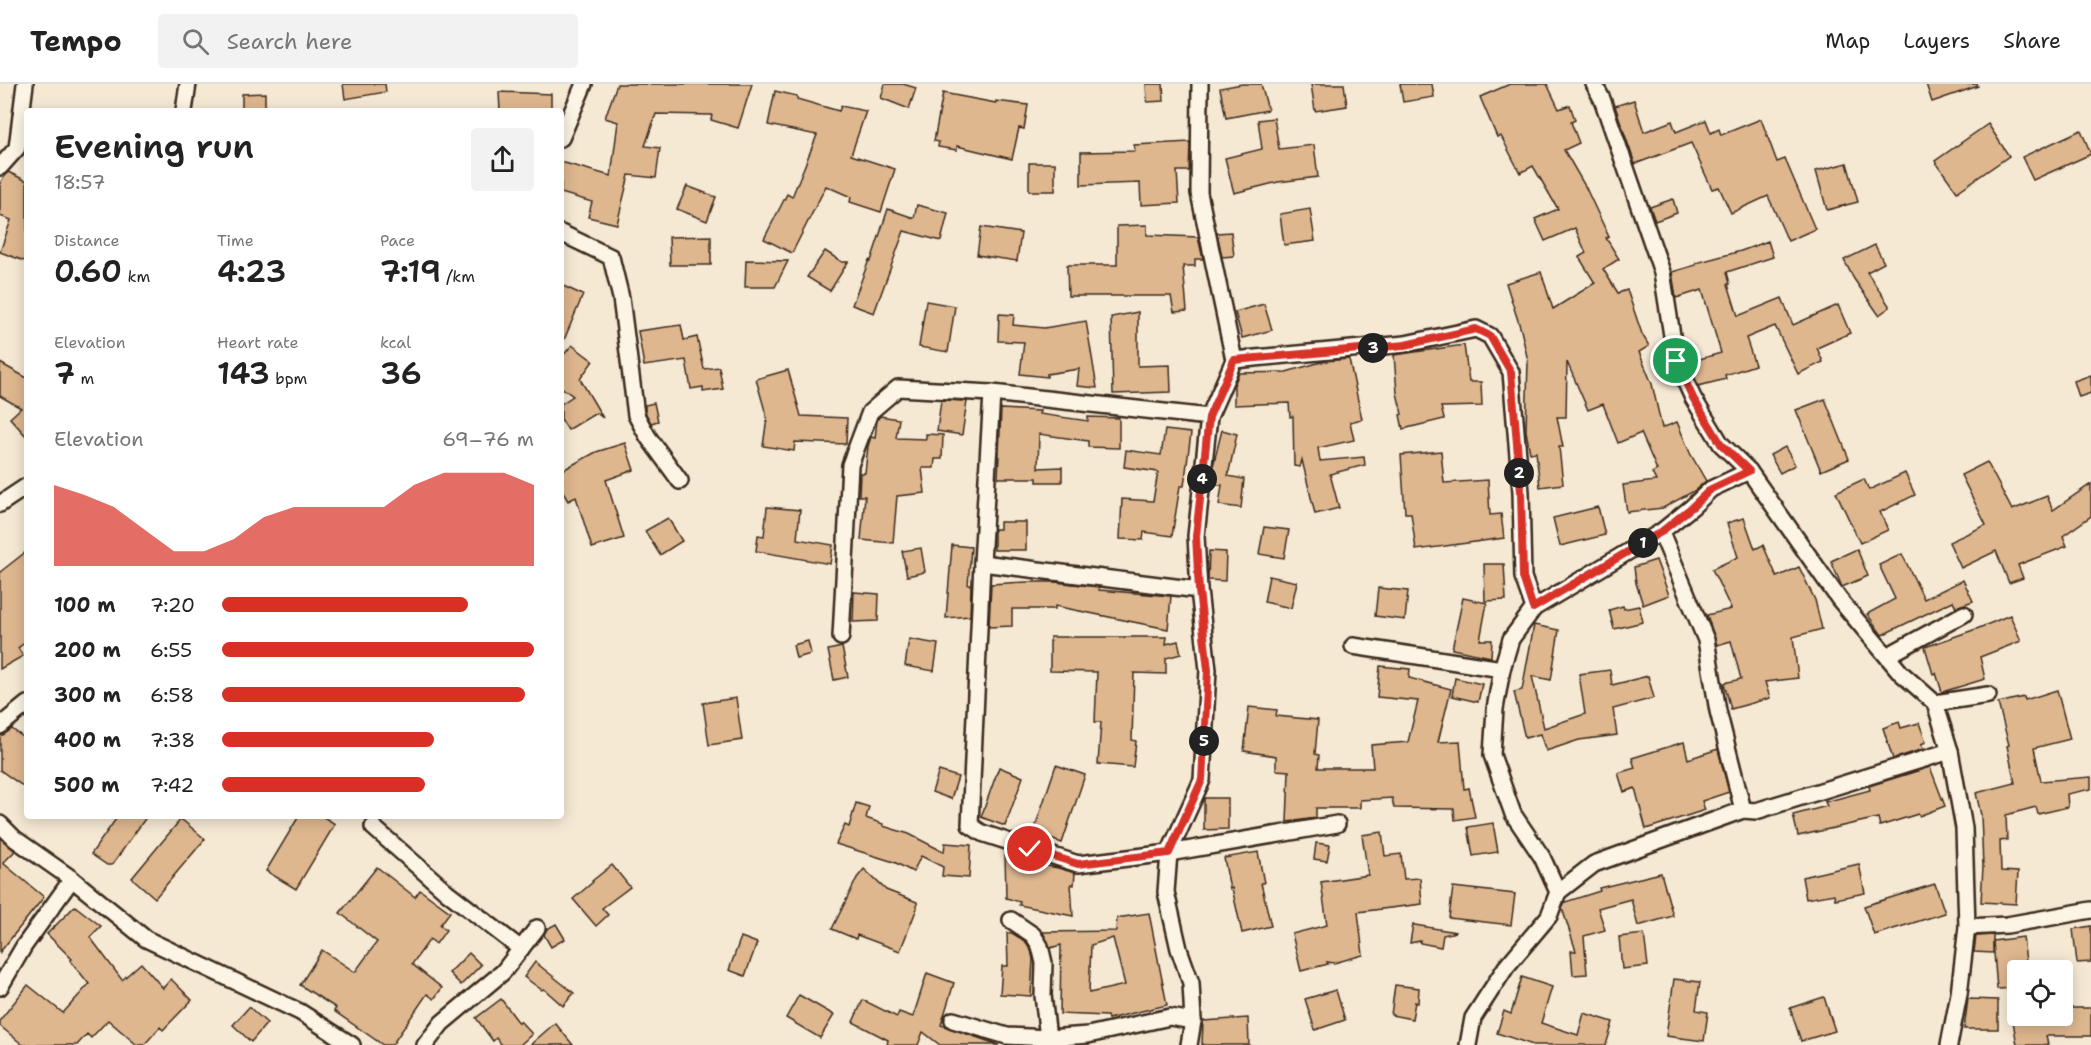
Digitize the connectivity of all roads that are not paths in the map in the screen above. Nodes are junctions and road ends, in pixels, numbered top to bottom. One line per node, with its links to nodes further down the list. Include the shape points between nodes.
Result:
1 (25, 84): 8 (street, via 17,148)
2 (188, 84): 6 (street)
3 (584, 84): 7 (street)
4 (1200, 84): 10 (street, via 1199,192)
5 (1594, 84): 13 (street, via 1662,272 1676,361 1721,444)
6 (184, 108)
7 (564, 131)
8 (0, 167)
9 (564, 234): 14 (street, via 611,257 621,298 636,415)
10 (1234, 360): 12 (street); 20 (street, via 1405,345 1476,329 1490,336 1511,372 1523,577)
11 (992, 393): 12 (street); 18 (street); 22 (street, via 898,388 870,412 850,465)
12 (1209, 417): 19 (street, via 1196,536)
13 (1749, 471): 17 (street, via 1711,489); 24 (street, via 1839,599)
14 (680, 481)
15 (24, 488): 16 (street)
16 (0, 504)
17 (1661, 532): 20 (street); 31 (street, via 1706,640 1718,711)
18 (982, 563): 19 (street); 35 (street, via 970,825 982,833 1078,864)
19 (1199, 591): 35 (street, via 1208,670 1202,780)
20 (1533, 608): 25 (street, via 1511,639)
21 (1964, 614): 24 (street)
22 (841, 637)
23 (1353, 646): 25 (street)
24 (1887, 656): 27 (street)
25 (1502, 669): 37 (street, via 1492,755 1513,814 1542,857)
26 (1988, 695): 27 (street)
27 (1935, 703): 30 (street)
28 (24, 706): 29 (street)
29 (0, 726)
30 (1950, 752): 31 (street, via 1756,811); 40 (street, via 1964,828)
31 (1743, 810): 37 (street, via 1594,864)
32 (0, 824): 36 (street)
33 (1337, 824): 35 (street)
34 (373, 827): 42 (street, via 447,892)
35 (1169, 853): 45 (street, via 1166,892 1191,983)
36 (72, 879): 43 (street); 47 (street, via 146,939 300,1012)
37 (1558, 892): 50 (street, via 1549,916 1506,967 1473,1018)
38 (2091, 910): 40 (street, via 2007,925)
39 (1011, 920): 46 (street, via 1033,935 1040,946)
40 (1967, 927): 51 (street)
41 (537, 928): 42 (street)
42 (521, 949): 48 (street, via 503,972 442,1023)
43 (0, 987)
44 (953, 1020): 46 (street, via 1007,1036)
45 (1193, 1021): 46 (street, via 1170,1017 1088,1035); 49 (street)
46 (1048, 1038)
47 (352, 1045)
48 (425, 1045)
49 (1189, 1045)
50 (1468, 1045)
51 (1949, 1045)

